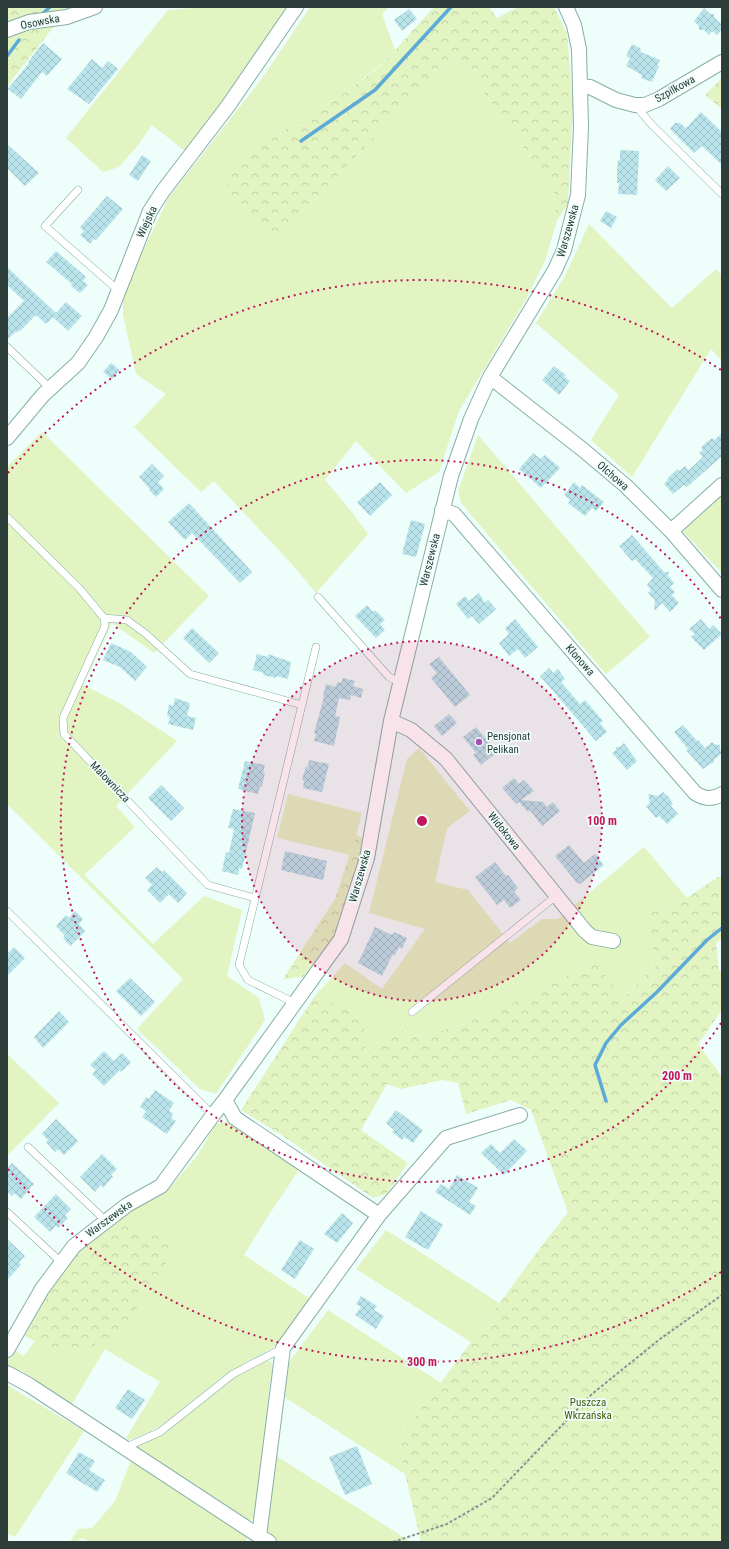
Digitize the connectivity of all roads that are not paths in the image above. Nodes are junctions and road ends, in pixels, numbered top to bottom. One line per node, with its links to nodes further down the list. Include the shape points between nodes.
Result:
1 (95, 7): 4 (street, Osowska, via 67,17 29,22)
2 (296, 7): 10 (street, Wiejska, via 228,106 150,211)
3 (566, 7): 6 (street, Warszewska, via 574,25 579,48)
4 (7, 30)
5 (722, 62): 7 (street, Szpilkowa, via 659,100 645,105)
6 (580, 86): 7 (street, Szpilkowa, via 590,86 616,100); 12 (street, Warszewska, via 578,195 564,250 555,270)
7 (635, 105): 9 (lane)
8 (78, 190): 10 (lane, via 45,226)
9 (722, 194)
10 (119, 291): 13 (street, Wiejska, via 96,337 78,363)
11 (7, 347): 13 (lane)
12 (490, 377): 16 (street, Warszewska, via 462,443); 18 (street, Olchowa, via 615,477)
13 (50, 388): 14 (street, Wiejska)
14 (7, 438)
15 (722, 485): 18 (street)
16 (442, 510): 23 (street, Warszewska); 26 (street, Klonowa, via 454,514 695,793 709,798)
17 (7, 517): 21 (lane, via 79,588)
18 (671, 531): 19 (street, Olchowa)
19 (722, 590)
20 (318, 597): 23 (lane, via 389,677)
21 (104, 618): 24 (lane, via 127,620 190,674); 28 (lane, Malownicza, via 105,626 63,718 64,734 208,885)
22 (316, 647): 24 (lane)
23 (401, 684): 25 (street, Warszewska)
24 (302, 706): 28 (lane)
25 (391, 721): 27 (street, Widokowa, via 411,730 446,759); 31 (street, Warszewska, via 367,858 340,939)
26 (722, 794)
27 (556, 896): 30 (street, Widokowa, via 592,937); 32 (lane)
28 (255, 898): 31 (lane, via 239,965 248,980)
29 (7, 911): 34 (lane)
30 (613, 941)
31 (295, 1003): 33 (street, Warszewska)
32 (412, 1012)
33 (225, 1100): 34 (street, Warszewska); 38 (street, via 235,1118)
34 (212, 1115): 39 (street, Warszewska, via 160,1186 127,1205)
35 (520, 1115): 38 (street, via 446,1138)
36 (28, 1147): 39 (lane)
37 (7, 1212): 40 (lane)
38 (379, 1215): 41 (street)
39 (106, 1221): 40 (street, Warszewska, via 74,1246)
40 (61, 1262): 42 (street, Warszewska, via 42,1289)
41 (283, 1348): 44 (lane, via 234,1374 160,1432); 45 (street)
42 (7, 1350)
43 (7, 1373): 44 (street)
44 (124, 1448): 45 (street)
45 (264, 1539)

